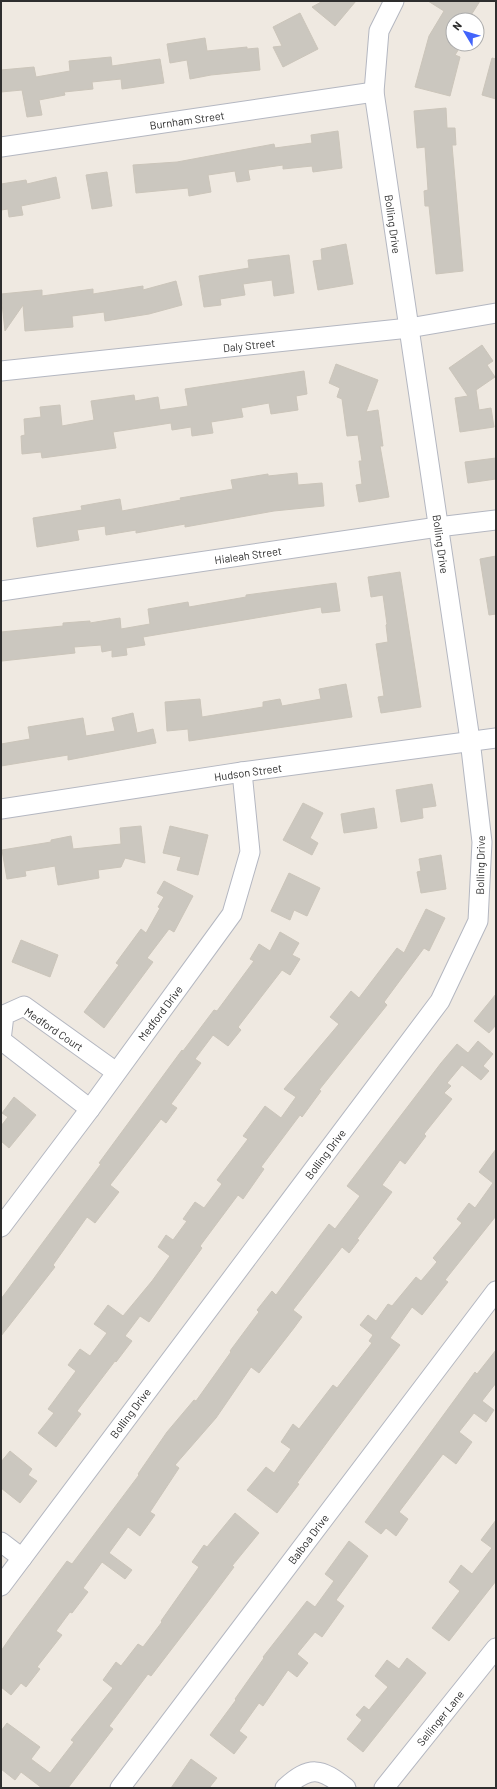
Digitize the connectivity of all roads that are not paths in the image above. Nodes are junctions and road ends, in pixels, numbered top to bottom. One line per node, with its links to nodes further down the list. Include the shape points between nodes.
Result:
1 (394, 1): 2 (street, Bolling Drive, via 379,31)
2 (374, 92): 3 (street, Burnham Street); 5 (street, Bolling Drive)
3 (1, 147)
4 (496, 313): 5 (street, Daly Street)
5 (409, 328): 6 (street, Daly Street); 8 (street, Bolling Drive)
6 (1, 371)
7 (496, 520): 8 (street, Hialeah Street)
8 (438, 527): 9 (street, Hialeah Street); 11 (street, Bolling Drive)
9 (1, 591)
10 (496, 738): 11 (street, Hudson Street)
11 (470, 740): 12 (street, Hudson Street); 19 (street, Bolling Drive, via 482,842 478,921 440,1001)
12 (242, 772): 13 (street, Hudson Street); 14 (street, Medford Drive, via 250,852 232,914)
13 (1, 809)
14 (116, 1072): 15 (street, Medford Drive); 15 (street, Medford Court, via 24,1006 4,1015 1,1040)
15 (90, 1109): 16 (street, Medford Drive)
16 (1, 1227)
17 (496, 1291): 22 (street, Balboa Drive)
18 (1, 1542): 19 (street)
19 (22, 1558): 20 (street, Bolling Drive)
20 (1, 1586)
21 (496, 1648): 25 (street, Sellinger Lane)
22 (120, 1788)
23 (285, 1788): 24 (street, via 298,1776 320,1771)
24 (346, 1788)
25 (384, 1788)

